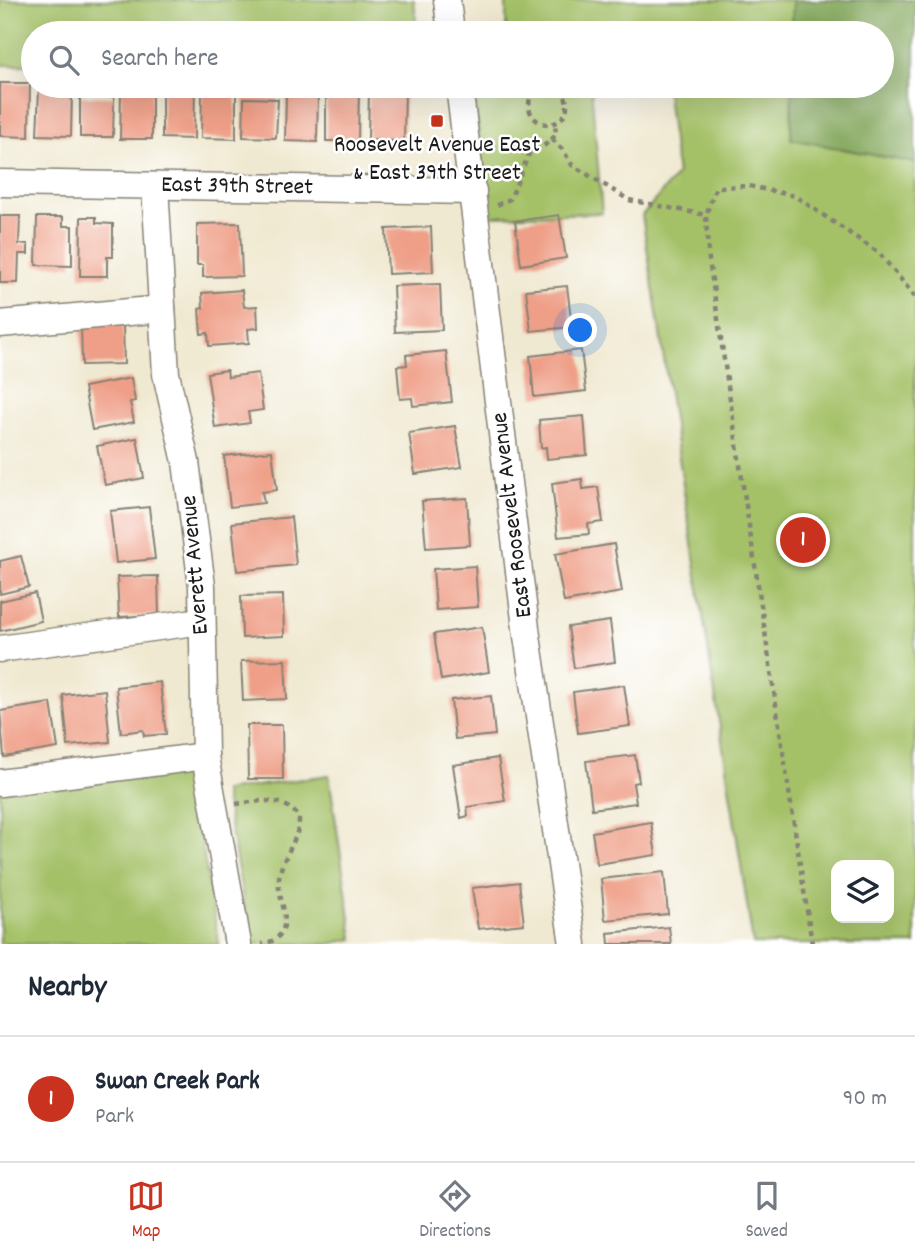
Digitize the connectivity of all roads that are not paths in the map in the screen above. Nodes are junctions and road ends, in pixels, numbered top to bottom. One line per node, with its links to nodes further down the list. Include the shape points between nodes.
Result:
1 (447, 0): 2 (street)
2 (450, 21)
3 (460, 98): 6 (street, East Roosevelt Avenue)
4 (0, 183): 5 (street, East 39th Street)
5 (155, 186): 6 (street, East 39th Street); 7 (street, Everett Avenue)
6 (474, 200): 14 (street, East Roosevelt Avenue, via 527,636)
7 (162, 309): 8 (street); 9 (street, Everett Avenue, via 166,374 186,462)
8 (0, 324)
9 (202, 621): 10 (street); 11 (street, Everett Avenue)
10 (0, 649)
11 (205, 756): 12 (street); 13 (street, Everett Avenue)
12 (0, 783)
13 (238, 944)
14 (573, 944)

